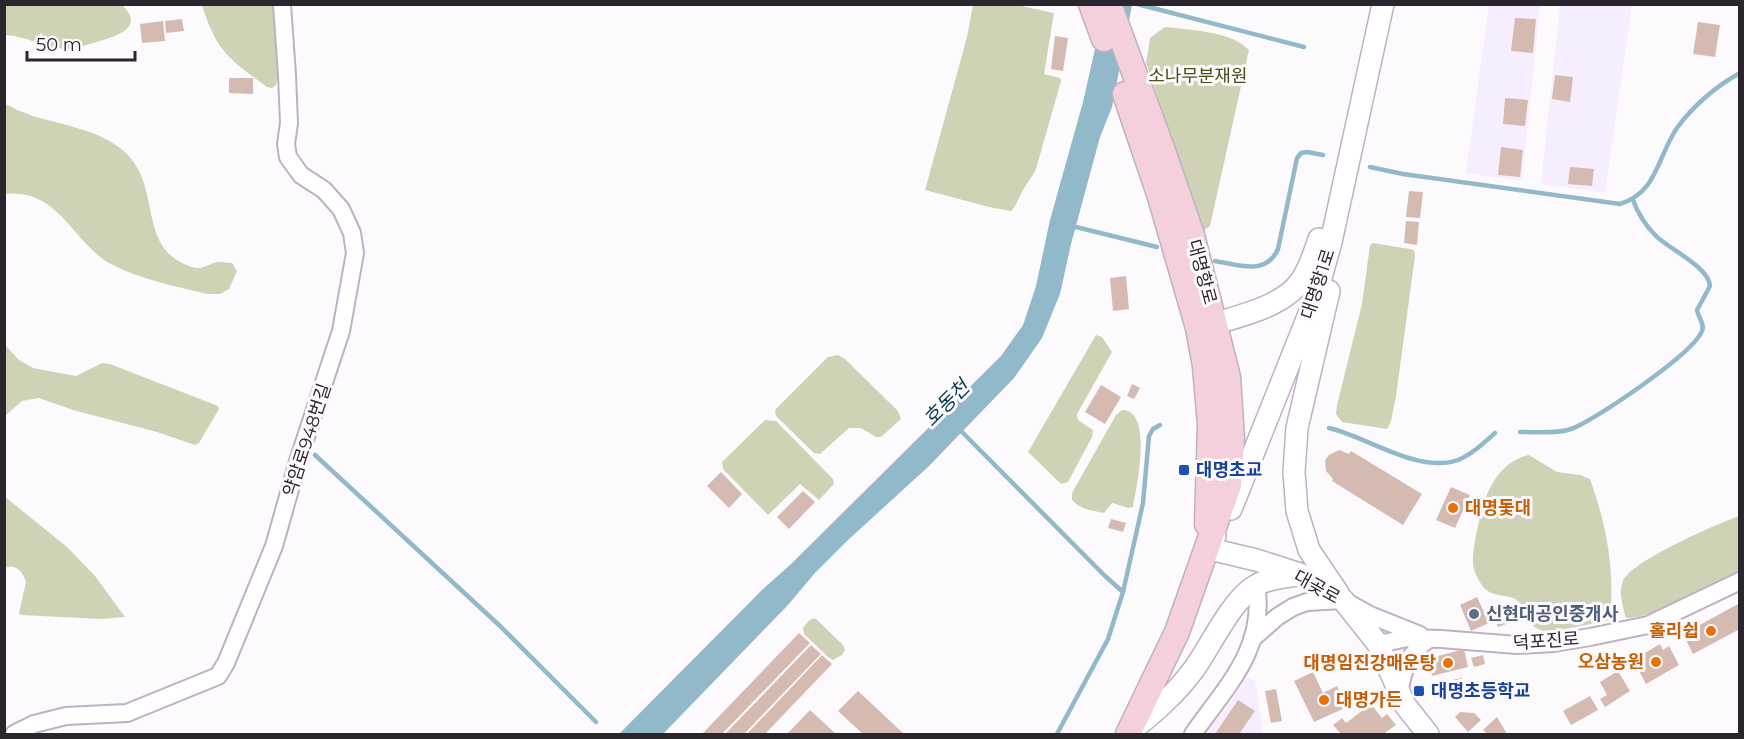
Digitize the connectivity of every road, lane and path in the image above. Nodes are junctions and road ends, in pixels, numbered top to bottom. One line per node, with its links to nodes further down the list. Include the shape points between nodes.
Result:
1 (282, 4): 18 (street, 약암로948번길, via 288,157 301,175 324,190 341,209 352,233 355,253 341,331 274,546 218,676 127,713 66,716 34,724)
2 (1091, 4): 7 (main road, 대명항로)
3 (1109, 4): 7 (main road, 대명항로, via 1191,235)
4 (1371, 4): 7 (street, 대명항1로, via 1325,219 1300,283 1288,295 1258,309)
5 (1383, 4): 6 (street, 대명항1로)
6 (1331, 242): 8 (street, 대명항1로, via 1315,299 1226,522); 12 (street, via 1330,287 1297,428 1294,472 1297,511 1309,550)
7 (1207, 325): 8 (main road, 대명항로, via 1205,366 1210,424)
8 (1206, 548): 9 (street, 대곶로); 17 (main road, 대명항로, via 1177,632)
9 (1300, 574): 11 (street); 12 (street, 대곶로)
10 (1740, 581): 14 (street, 덕포진로, via 1648,624 1590,637 1517,645)
11 (1256, 585): 13 (street, via 1259,602); 17 (street, via 1238,602 1168,701)
12 (1343, 600): 13 (street, via 1293,607); 14 (street); 15 (street, 대곶로)
13 (1252, 639): 19 (street, via 1239,669)
14 (1429, 639): 15 (street, 덕포진로, via 1408,638); 16 (street, via 1408,658)
15 (1378, 644): 16 (street, 대곶로)
16 (1399, 693): 20 (street, 대곶로)
17 (1128, 734)
18 (14, 735)
19 (1193, 735)
20 (1428, 735)

